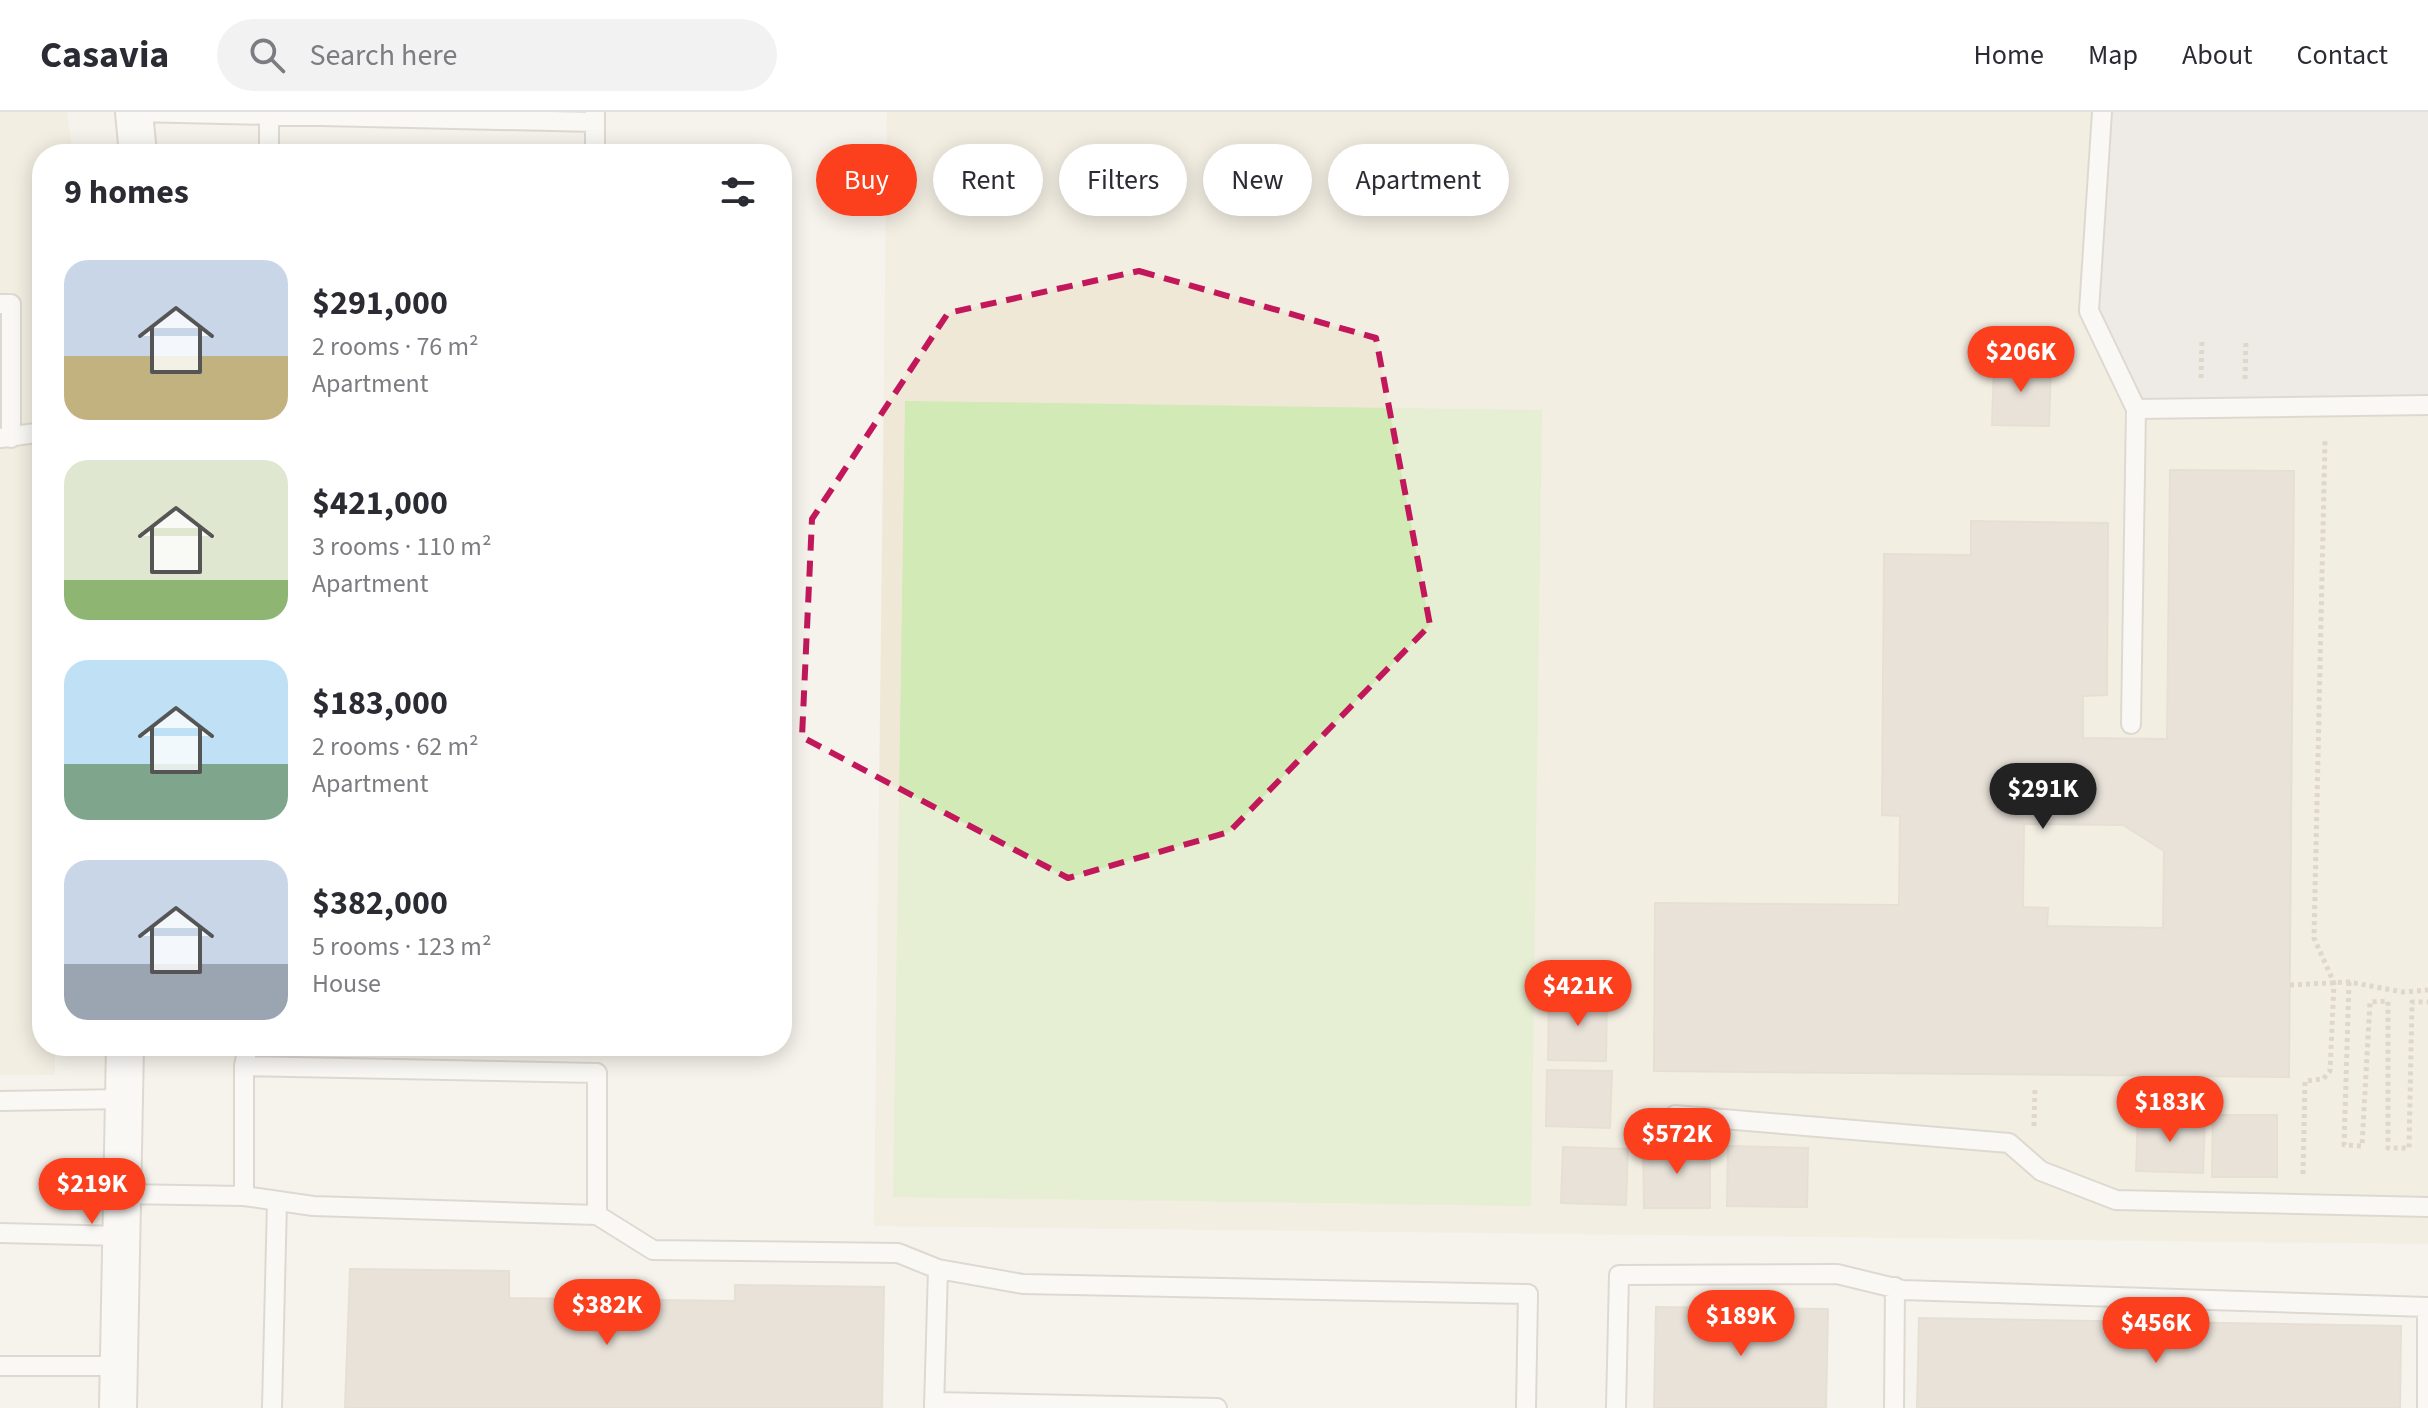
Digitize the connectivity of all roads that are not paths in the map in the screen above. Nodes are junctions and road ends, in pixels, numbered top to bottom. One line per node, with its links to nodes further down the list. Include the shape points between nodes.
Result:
1 (134, 112): 3 (lane); 5 (street)
2 (2102, 112): 10 (lane, via 2089,311)
3 (269, 113): 4 (lane); 6 (lane)
4 (595, 117): 7 (lane)
5 (137, 144)
6 (269, 144)
7 (595, 144)
8 (0, 304): 12 (lane, via 11,304)
9 (2428, 405): 10 (lane)
10 (2136, 409): 13 (lane)
11 (32, 434): 12 (lane)
12 (5, 438)
13 (2131, 724)
14 (125, 1056): 17 (street)
15 (246, 1056): 16 (lane)
16 (244, 1066): 21 (lane); 24 (lane, via 597,1073)
17 (124, 1099): 18 (lane); 20 (street)
18 (0, 1101)
19 (1675, 1115): 23 (lane, via 2009,1143 2041,1171 2116,1200)
20 (122, 1194): 21 (lane); 26 (street)
21 (244, 1196): 22 (lane)
22 (277, 1201): 24 (lane); 33 (lane)
23 (2428, 1207)
24 (597, 1215): 27 (lane, via 653,1250 898,1253)
25 (0, 1233): 26 (lane)
26 (122, 1236): 30 (street)
27 (938, 1269): 31 (lane); 35 (lane, via 1023,1284 1528,1294)
28 (1895, 1287): 36 (lane, via 1837,1274 1619,1275); 37 (lane); 38 (lane, via 2427,1307)
29 (0, 1366): 30 (lane)
30 (119, 1366): 32 (street)
31 (934, 1405): 34 (lane)
32 (118, 1408)
33 (272, 1408)
34 (1217, 1408)
35 (1526, 1408)
36 (1616, 1408)
37 (1894, 1408)
38 (2427, 1408)

